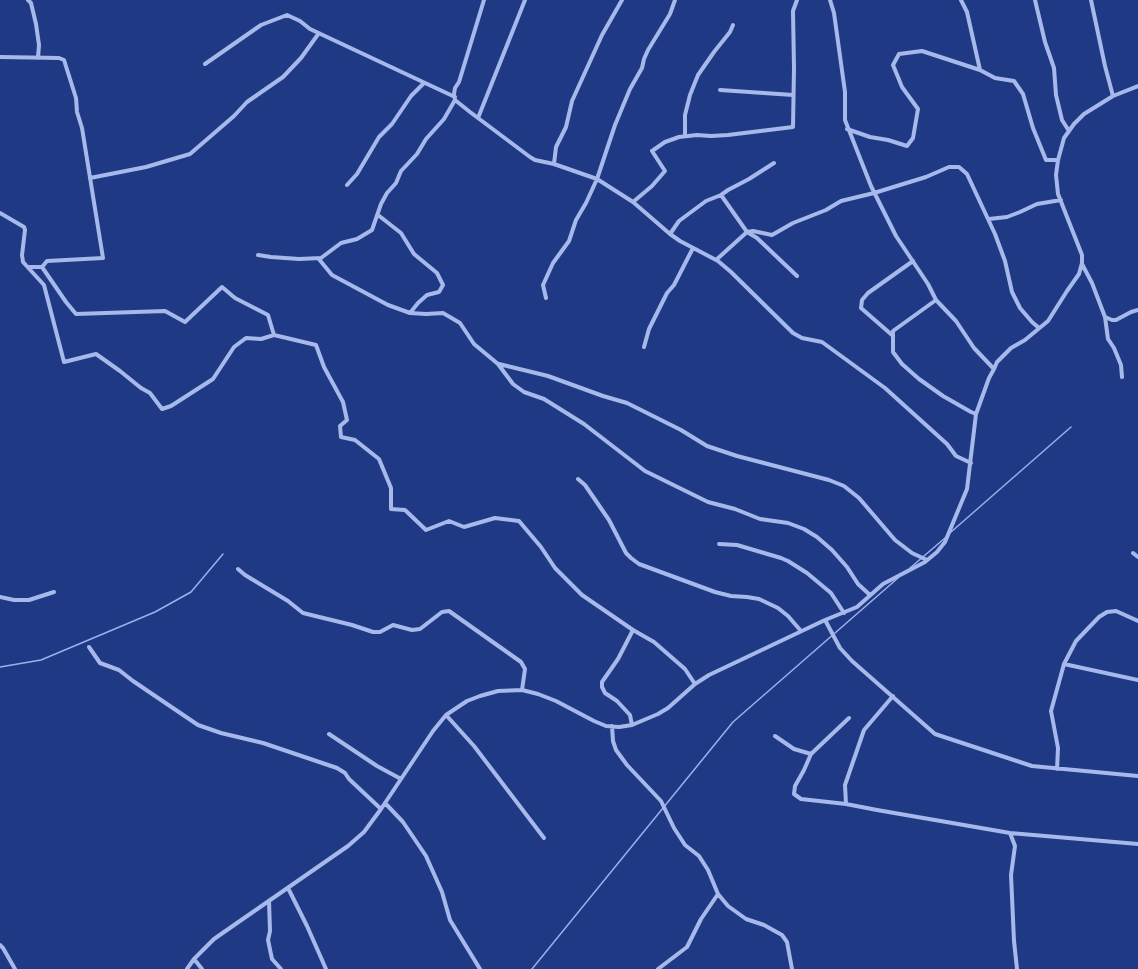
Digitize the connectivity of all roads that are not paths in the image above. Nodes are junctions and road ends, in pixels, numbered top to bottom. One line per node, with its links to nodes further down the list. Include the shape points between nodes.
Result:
1 (28, 0): 14 (street, via 36,24)
2 (484, 0): 22 (street, via 455,88)
3 (525, 0): 23 (street)
4 (622, 0): 29 (street, via 602,35 572,101 566,127 556,147)
5 (675, 0): 31 (street, via 630,89)
6 (797, 0): 20 (street, via 793,11)
7 (830, 0): 24 (street, via 845,92)
8 (961, 0): 16 (street, via 967,12)
9 (1035, 0): 25 (street, via 1054,68 1056,95 1062,120)
10 (1092, 0): 21 (street)
11 (733, 25): 26 (street, via 698,75 685,115)
12 (320, 33): 15 (street, via 287,15 261,25); 17 (street); 30 (street, via 283,77 247,102 190,154 146,167)
13 (0, 57): 14 (street)
14 (38, 58): 30 (street, via 64,60 76,98)
15 (206, 64)
16 (980, 70): 24 (street, via 922,50 899,54 893,65 902,87 918,109 913,138 907,146); 27 (street, via 995,78 1014,81 1023,94 1046,160)
17 (424, 83): 22 (street); 32 (street, via 379,137 357,174)
18 (1138, 86): 21 (street)
19 (720, 90): 20 (street)
20 (793, 95): 26 (street, via 793,127 711,136)
21 (1113, 96): 25 (street, via 1084,114)
22 (455, 98): 23 (street); 38 (street, via 444,119 401,171 381,204)
23 (478, 118): 29 (street, via 530,157)
24 (847, 129): 33 (street)
25 (1069, 131): 27 (street, via 1064,138)
26 (685, 136): 36 (street, via 666,142 652,151 665,171)
27 (1058, 160): 35 (street, via 1056,175)
28 (774, 163): 34 (street)
29 (554, 164): 31 (street)
30 (90, 178): 49 (street, via 103,258 47,261)
31 (597, 179): 36 (street); 51 (street, via 576,220 569,241 553,263 543,285)
32 (347, 185)
33 (874, 193): 39 (street, via 949,167 959,167 967,174); 40 (street, via 841,201 826,210 793,222 772,235); 46 (street, via 896,236)
34 (721, 195): 40 (street); 41 (street, via 694,209 679,221)
35 (1061, 200): 39 (street, via 1037,204 1006,217); 47 (street, via 1082,255)
36 (634, 202): 41 (street)
37 (0, 213): 48 (street, via 24,227 22,255 23,262)
38 (378, 215): 44 (street, via 372,230 357,239 341,243); 54 (street, via 401,233 414,254 437,273 443,285 439,292 427,295)
39 (989, 219): 56 (street, via 1000,246 1012,292 1020,308)
40 (747, 232): 45 (street); 50 (street, via 763,243)
41 (670, 234): 42 (street)
42 (693, 248): 45 (street); 59 (street, via 649,329)
43 (258, 255): 44 (street)
44 (318, 258): 54 (street, via 332,275 388,305)
45 (716, 260): 64 (street, via 793,334 822,342 836,352 885,388 947,444 956,456)
46 (913, 261): 52 (street); 58 (street, via 862,300 861,308)
47 (1082, 263): 55 (street); 56 (street, via 1079,274 1048,321)
48 (29, 268): 49 (street); 57 (street, via 44,285 64,362 96,354 150,393 162,409 213,379 234,347 246,338 261,339)
49 (42, 268): 57 (street, via 76,314 166,311 185,322 222,287 235,298 268,316)
50 (797, 276)
51 (546, 298)
52 (936, 300): 58 (street, via 893,331); 61 (street)
53 (1138, 310): 55 (street, via 1116,320)
54 (410, 312): 60 (street, via 443,313 460,323 474,344)
55 (1106, 317): 62 (street, via 1108,339 1121,365)
56 (1039, 328): 61 (street, via 1011,348 997,362)
57 (274, 335): 77 (street, via 316,345 324,367 343,402 347,420 340,426 341,437 355,440 379,459 390,488 391,509 405,510 426,530 449,521 464,527 495,518 519,521 555,568 582,595)
58 (892, 335): 63 (street, via 892,352 919,380)
59 (644, 347)
60 (498, 364): 69 (street, via 548,376 627,403 707,446 844,486 859,498 895,540 912,553); 72 (street, via 513,384 524,392 544,399 584,424 645,470 708,502 760,518 788,523 817,537 832,550 858,584)
61 (994, 369): 63 (street)
62 (1122, 377)
63 (976, 414): 64 (street)
64 (971, 463): 69 (street, via 967,489 944,542)
65 (578, 479): 78 (street, via 609,520 626,553 639,564 715,592 759,599 778,608)
66 (720, 544): 74 (street, via 737,545 788,561 831,593)
67 (1133, 553): 68 (street)
68 (1138, 557)
69 (927, 560): 72 (street, via 883,584)
70 (238, 569): 83 (street, via 303,613 373,632 380,632 394,625 412,630 420,629 442,612 450,611 522,662 525,669)
71 (54, 592): 73 (street, via 29,600)
72 (870, 595): 74 (street, via 857,607)
73 (0, 597)
74 (844, 613): 75 (street)
75 (825, 620): 78 (street); 84 (street, via 840,648)
76 (1138, 621): 80 (street, via 1116,611 1107,612 1076,641)
77 (633, 630): 82 (street, via 654,642 685,669); 87 (street, via 602,682 605,693 630,715)
78 (802, 631): 82 (street)
79 (89, 647): 97 (street, via 100,663 119,670 198,725 220,734 264,743 337,768)
80 (1064, 664): 81 (street); 92 (street, via 1051,711 1058,748)
81 (1138, 680)
82 (695, 684): 87 (street, via 668,708)
83 (522, 690): 85 (street, via 498,691 480,696 466,701); 88 (street, via 556,701 594,721)
84 (893, 696): 92 (street, via 936,734 1032,766); 96 (street, via 864,730 845,785)
85 (446, 715): 94 (street); 99 (street, via 474,746)
86 (848, 718): 91 (street)
87 (632, 725): 88 (street)
88 (612, 726): 102 (street, via 616,750 661,801 685,845 699,856 708,870)
89 (329, 734): 94 (street)
90 (774, 736): 91 (street, via 794,749)
91 (811, 754): 96 (street, via 795,786 794,794 801,799)
92 (1057, 769): 93 (street)
93 (1138, 776)
94 (401, 779): 95 (street)
95 (385, 803): 97 (street); 111 (street, via 403,822 426,856 442,892 450,920)
96 (846, 804): 98 (street)
97 (381, 809): 101 (street, via 353,842)
98 (1010, 833): 100 (street); 114 (street, via 1015,846 1011,875)
99 (544, 838)
100 (1138, 844)
101 (288, 888): 103 (street); 110 (street)
102 (718, 894): 112 (street, via 701,919 687,947); 113 (street, via 728,906 746,919 782,935 787,942)
103 (269, 900): 105 (street, via 214,939); 109 (street, via 268,940 272,959)
104 (0, 945): 106 (street)
105 (194, 959): 107 (street); 108 (street)
106 (15, 969)
107 (187, 969)
108 (202, 969)
109 (281, 969)
110 (326, 969)
111 (480, 969)
112 (658, 969)
113 (792, 969)
114 (1017, 969)

